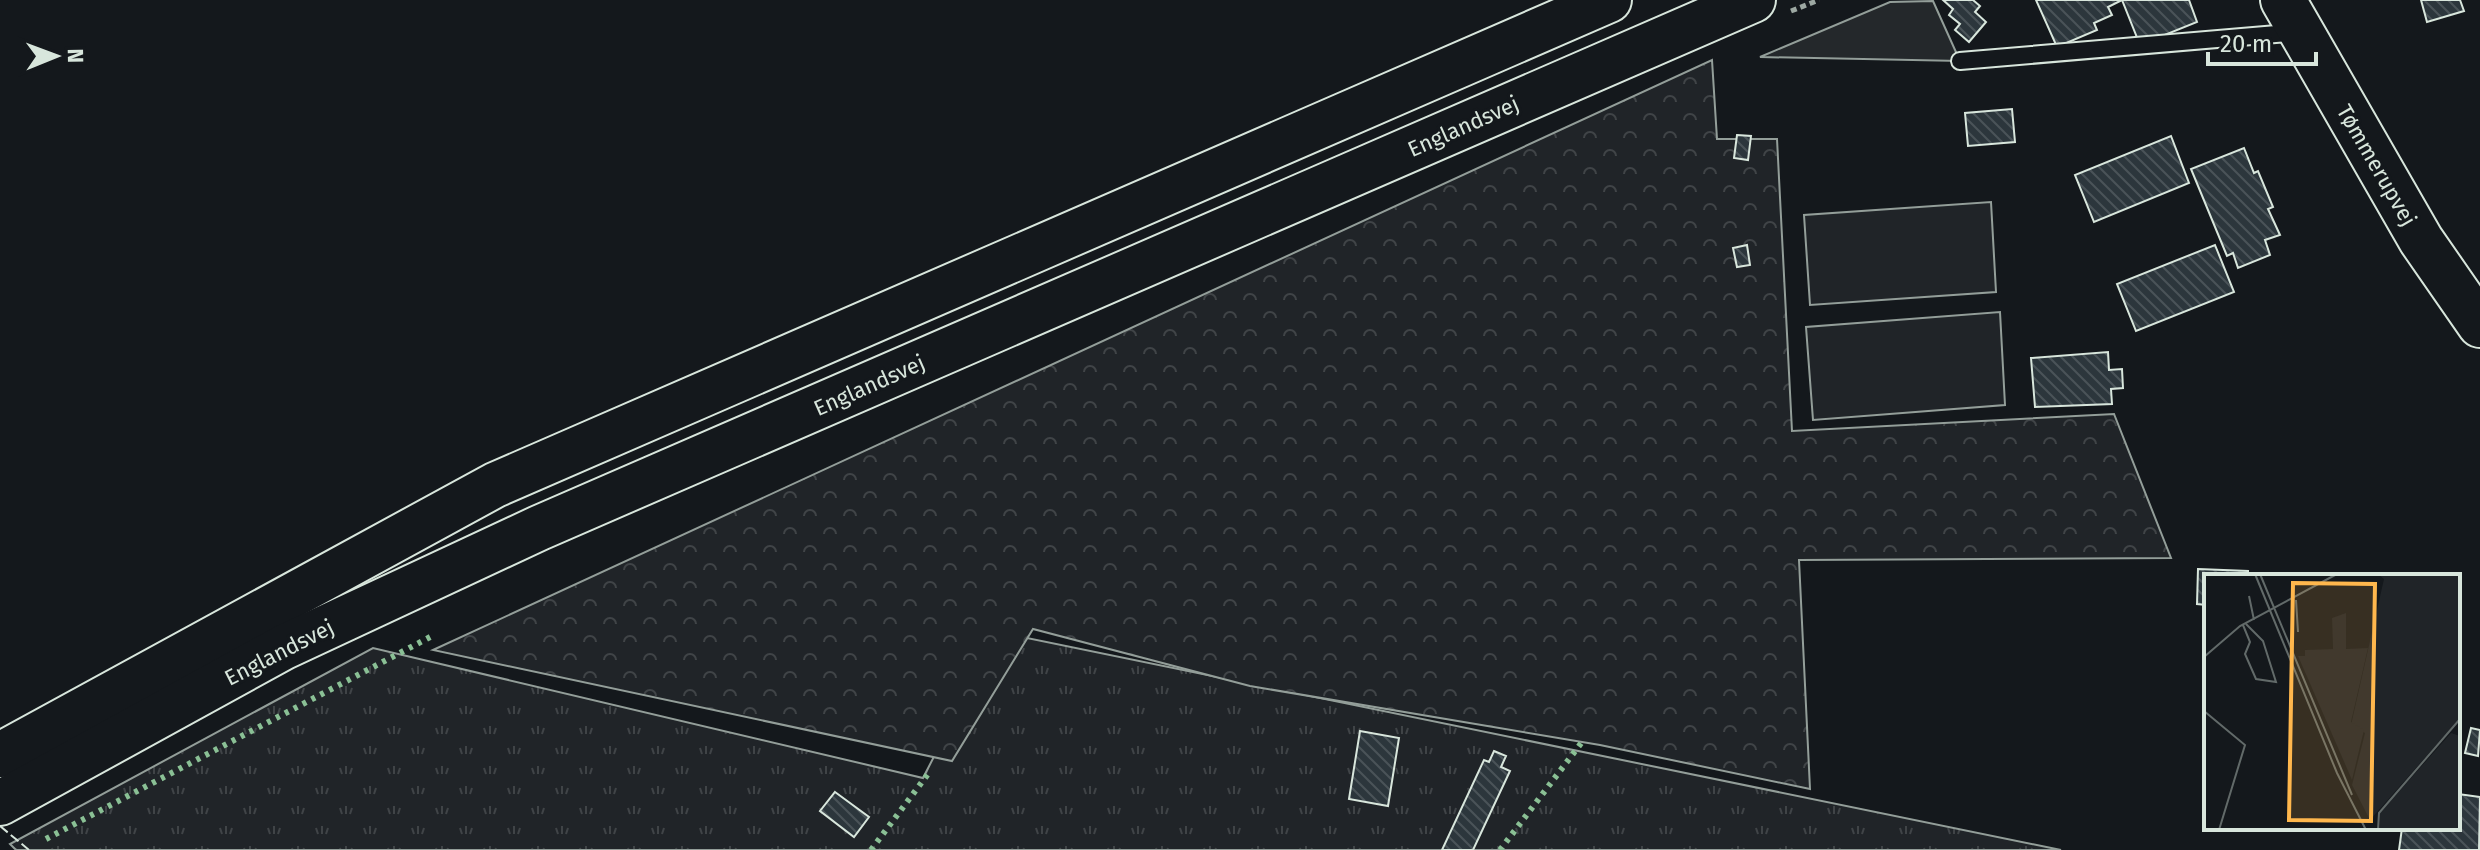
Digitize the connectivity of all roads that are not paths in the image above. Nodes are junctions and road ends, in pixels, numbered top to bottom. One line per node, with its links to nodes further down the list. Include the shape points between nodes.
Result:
1 (1609, 0): 6 (main road, Englandsvej, via 495,485)
2 (1753, 0): 7 (main road, Englandsvej, via 539,528 284,647)
3 (2292, 16): 4 (lane); 5 (main road, Tømmerupvej, via 2421,240)
4 (1960, 61)
5 (2480, 325)
6 (0, 755)
7 (0, 803)

